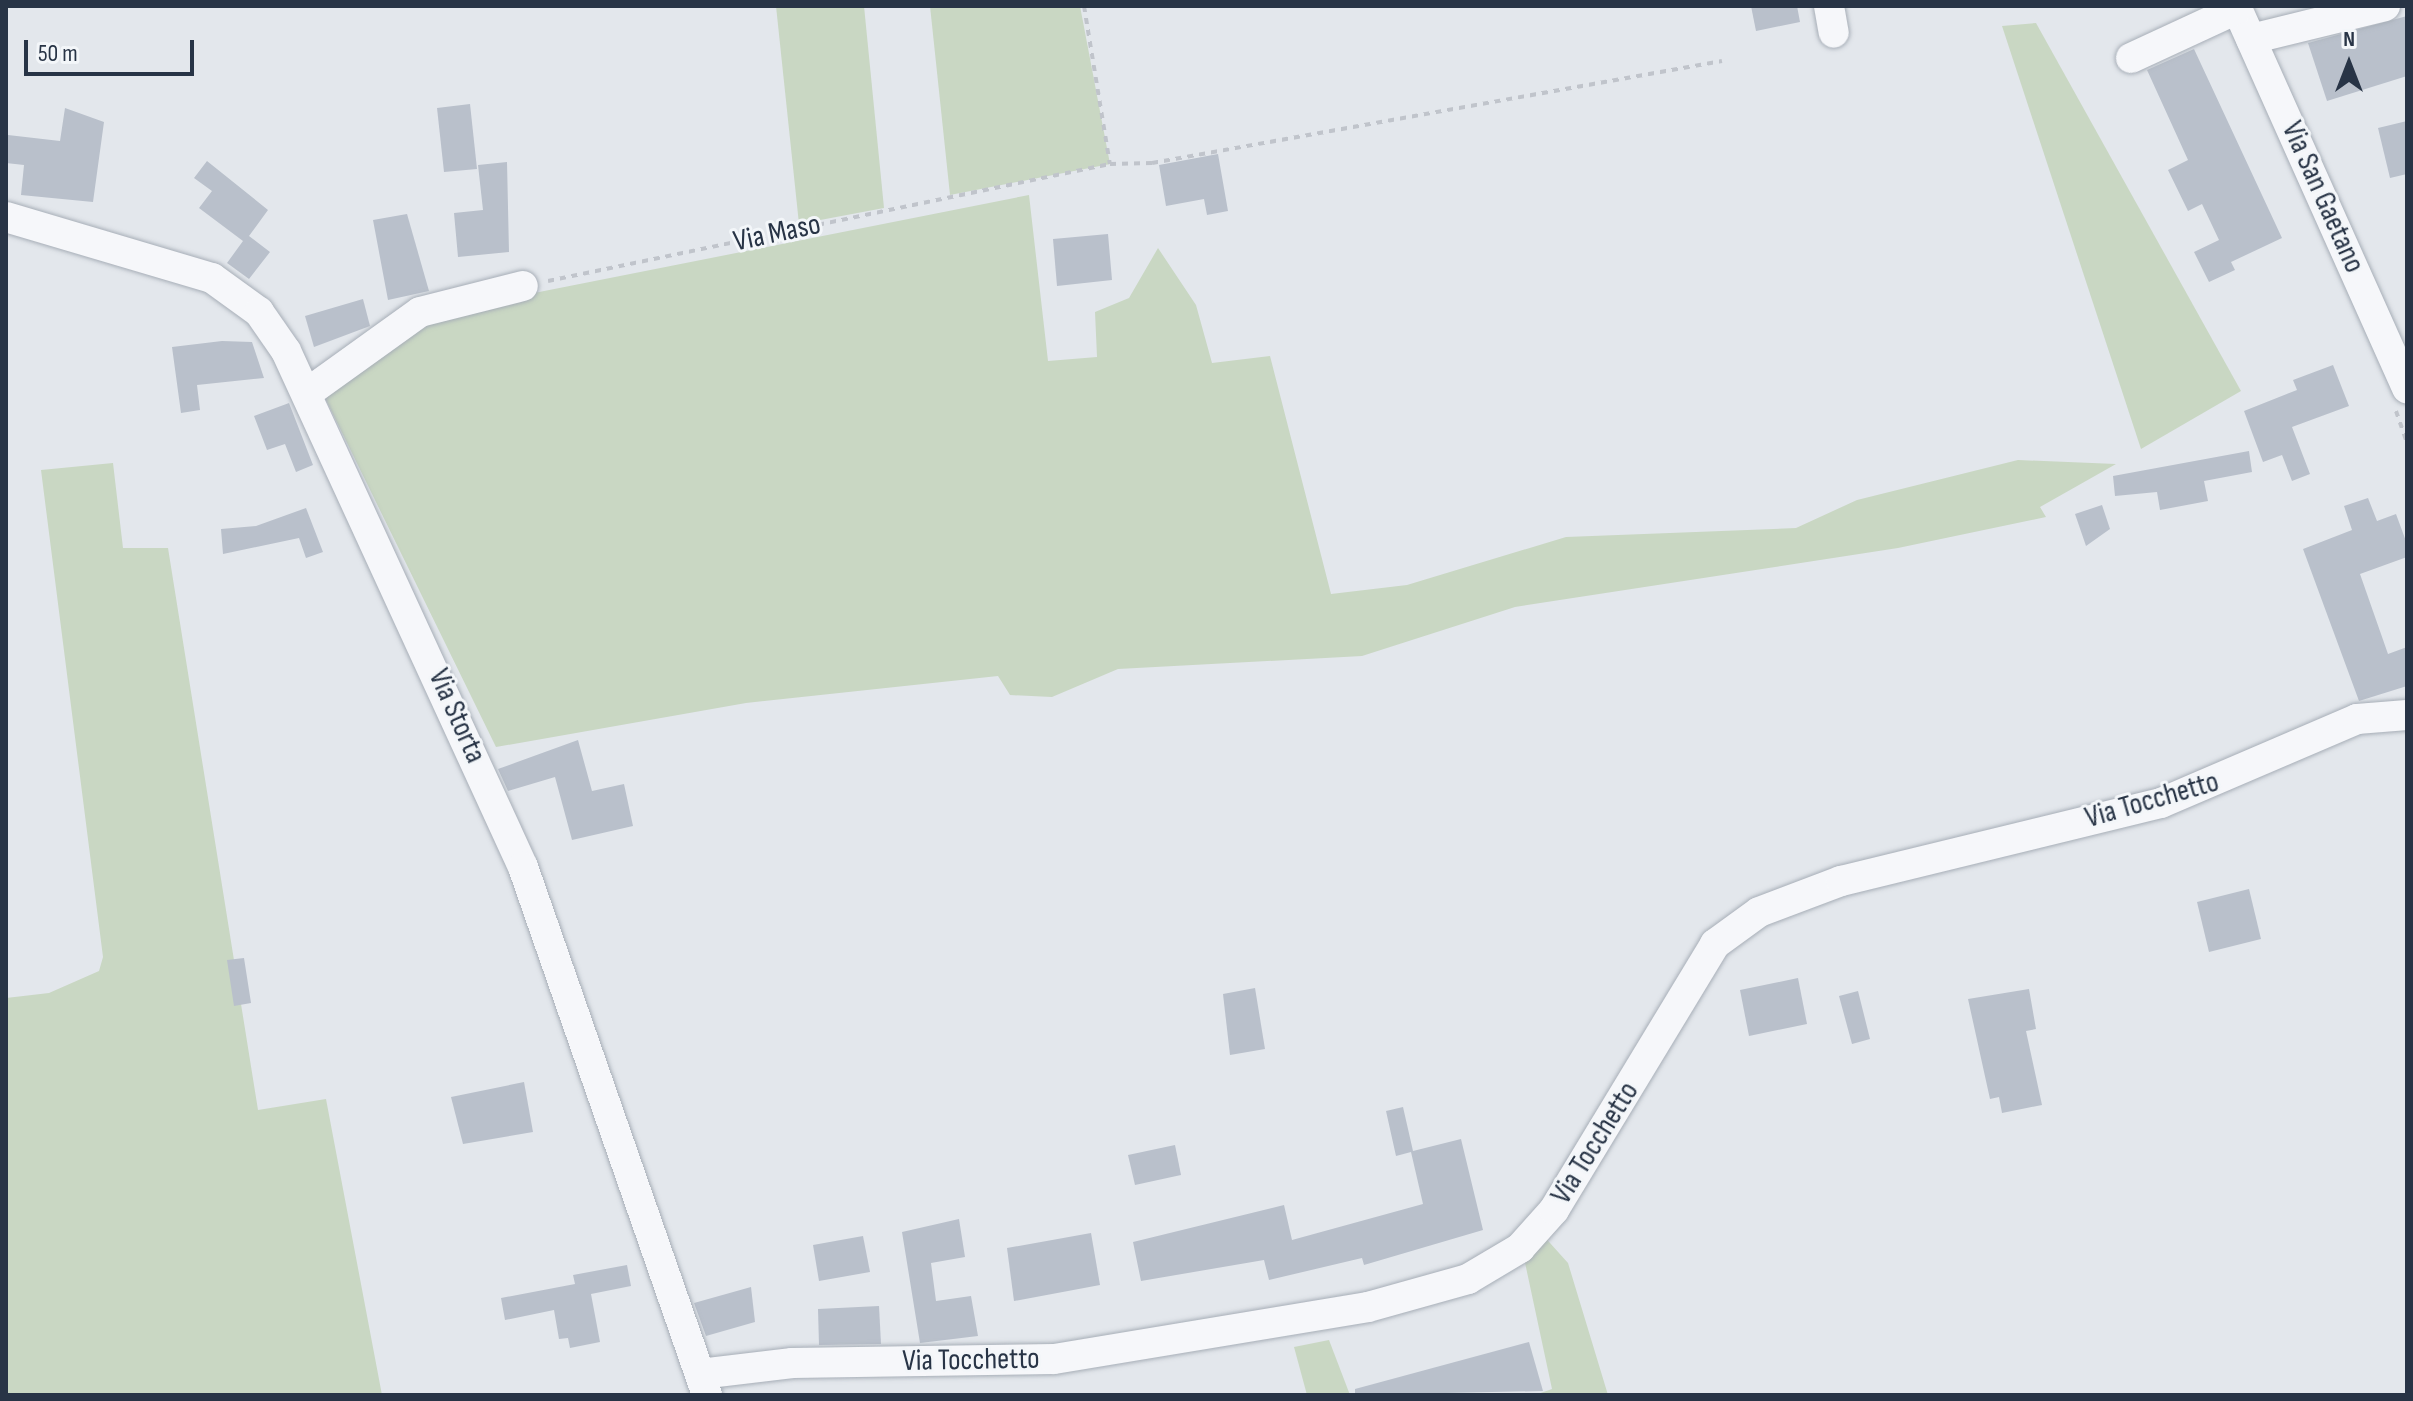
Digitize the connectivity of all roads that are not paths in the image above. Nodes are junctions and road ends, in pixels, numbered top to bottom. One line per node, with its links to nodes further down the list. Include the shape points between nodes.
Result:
1 (2385, 6): 3 (street)
2 (2237, 8): 3 (street, Via San Gaetano); 4 (street)
3 (2251, 39): 7 (street, Via San Gaetano)
4 (2131, 58)
5 (6, 217): 8 (street, Via Storta, via 212,278 259,312)
6 (523, 286): 8 (street, via 420,312)
7 (2407, 389)
8 (310, 391): 10 (street, Via Storta, via 523,867)
9 (2407, 715): 10 (street, Via Tocchetto, via 2357,719 2161,803 1869,874 1759,912 1715,944 1554,1210 1520,1248 1468,1279 1368,1307 1054,1359 792,1363)
10 (704, 1384)

